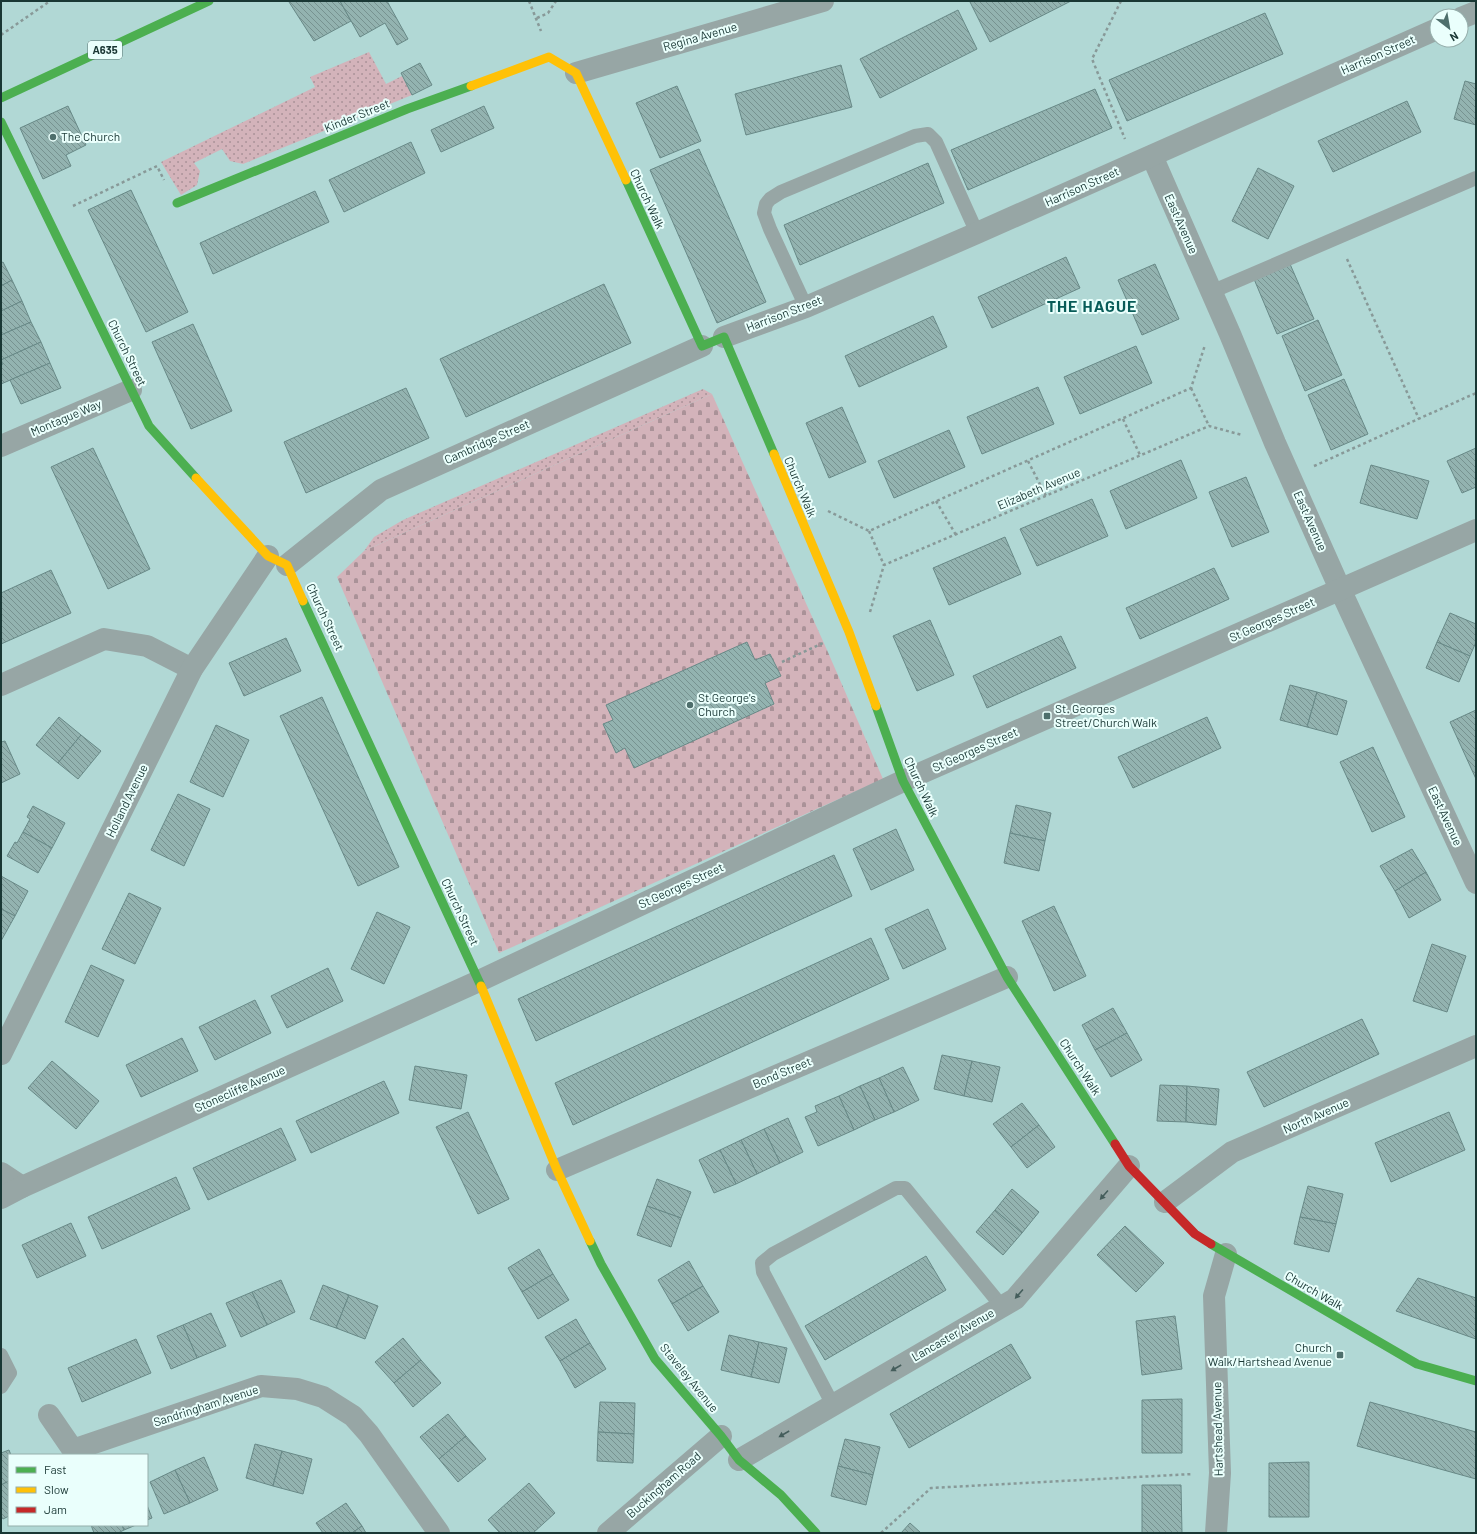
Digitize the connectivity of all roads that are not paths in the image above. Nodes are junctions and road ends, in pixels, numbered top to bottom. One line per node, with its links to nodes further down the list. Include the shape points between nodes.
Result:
1 (209, 1): 4 (street, A635)
2 (823, 1): 6 (street, Regina Avenue)
3 (177, 7): 4 (street)
4 (171, 20): 7 (street, A635)
5 (1429, 33): 9 (street, Harrison Street)
6 (576, 73): 11 (street, Kinder Street, via 549,57 406,109); 16 (street, Church Walk)
7 (1, 98)
8 (1, 122): 17 (street, Church Street)
9 (1143, 160): 12 (street, Harrison Street); 13 (street, East Avenue)
10 (1476, 178): 13 (lane)
11 (176, 203)
12 (977, 233): 14 (street, Harrison Street); 14 (lane, via 936,142 928,134 915,136 781,192 766,204 764,214)
13 (1211, 292): 22 (street, East Avenue)
14 (806, 307): 15 (street, Harrison Street)
15 (724, 337): 16 (street); 25 (street, Church Walk, via 849,632)
16 (702, 346): 21 (street, Cambridge Street, via 381,490)
17 (131, 390): 18 (street, Montague Way); 20 (street, Church Street, via 149,426)
18 (1, 446)
19 (1476, 530): 22 (street, St Georges Street)
20 (268, 556): 21 (street, Church Street); 23 (street, Holland Avenue)
21 (288, 565): 28 (street, Church Street)
22 (1340, 589): 25 (street, St Georges Street); 26 (street, East Avenue)
23 (192, 669): 24 (street, via 147,646 104,639); 30 (street, Holland Avenue)
24 (1, 685)
25 (903, 782): 27 (street, Church Walk); 28 (street, St Georges Street)
26 (1476, 882)
27 (1007, 977): 31 (street, Church Walk); 32 (street, Bond Street)
28 (479, 981): 32 (street, Church Street); 34 (street, Stonecliffe Avenue)
29 (1476, 1046): 36 (street, North Avenue, via 1232,1152)
30 (1, 1054)
31 (1129, 1166): 36 (street, Church Walk); 38 (street, Lancaster Avenue, one-way to 38, via 1015,1299)
32 (557, 1170): 44 (street, Staveley Avenue, via 601,1264 655,1359)
33 (1, 1173): 34 (street)
34 (22, 1187): 35 (street, Stonecliffe Avenue)
35 (1, 1198)
36 (1165, 1202): 37 (street, Church Walk, via 1195,1234)
37 (1226, 1254): 40 (street, Church Walk, via 1417,1364); 49 (street, Hartshead Avenue, via 1214,1296 1220,1473)
38 (1000, 1308): 42 (street, Lancaster Avenue, one-way to 42); 42 (lane, via 995,1298 905,1188 896,1188 773,1254 762,1263 763,1272)
39 (1, 1355): 41 (lane, via 10,1373)
40 (1476, 1381)
41 (1, 1387)
42 (833, 1405): 45 (street, Lancaster Avenue, one-way to 45)
43 (49, 1415): 46 (street, Sandringham Avenue, via 73,1450 261,1386 297,1389 323,1397 353,1416 369,1434)
44 (721, 1436): 45 (street, Staveley Avenue); 47 (street, Buckingham Road)
45 (739, 1460): 48 (street, Staveley Avenue, via 781,1495)
46 (439, 1533)
47 (608, 1533)
48 (816, 1533)
49 (1216, 1533)

